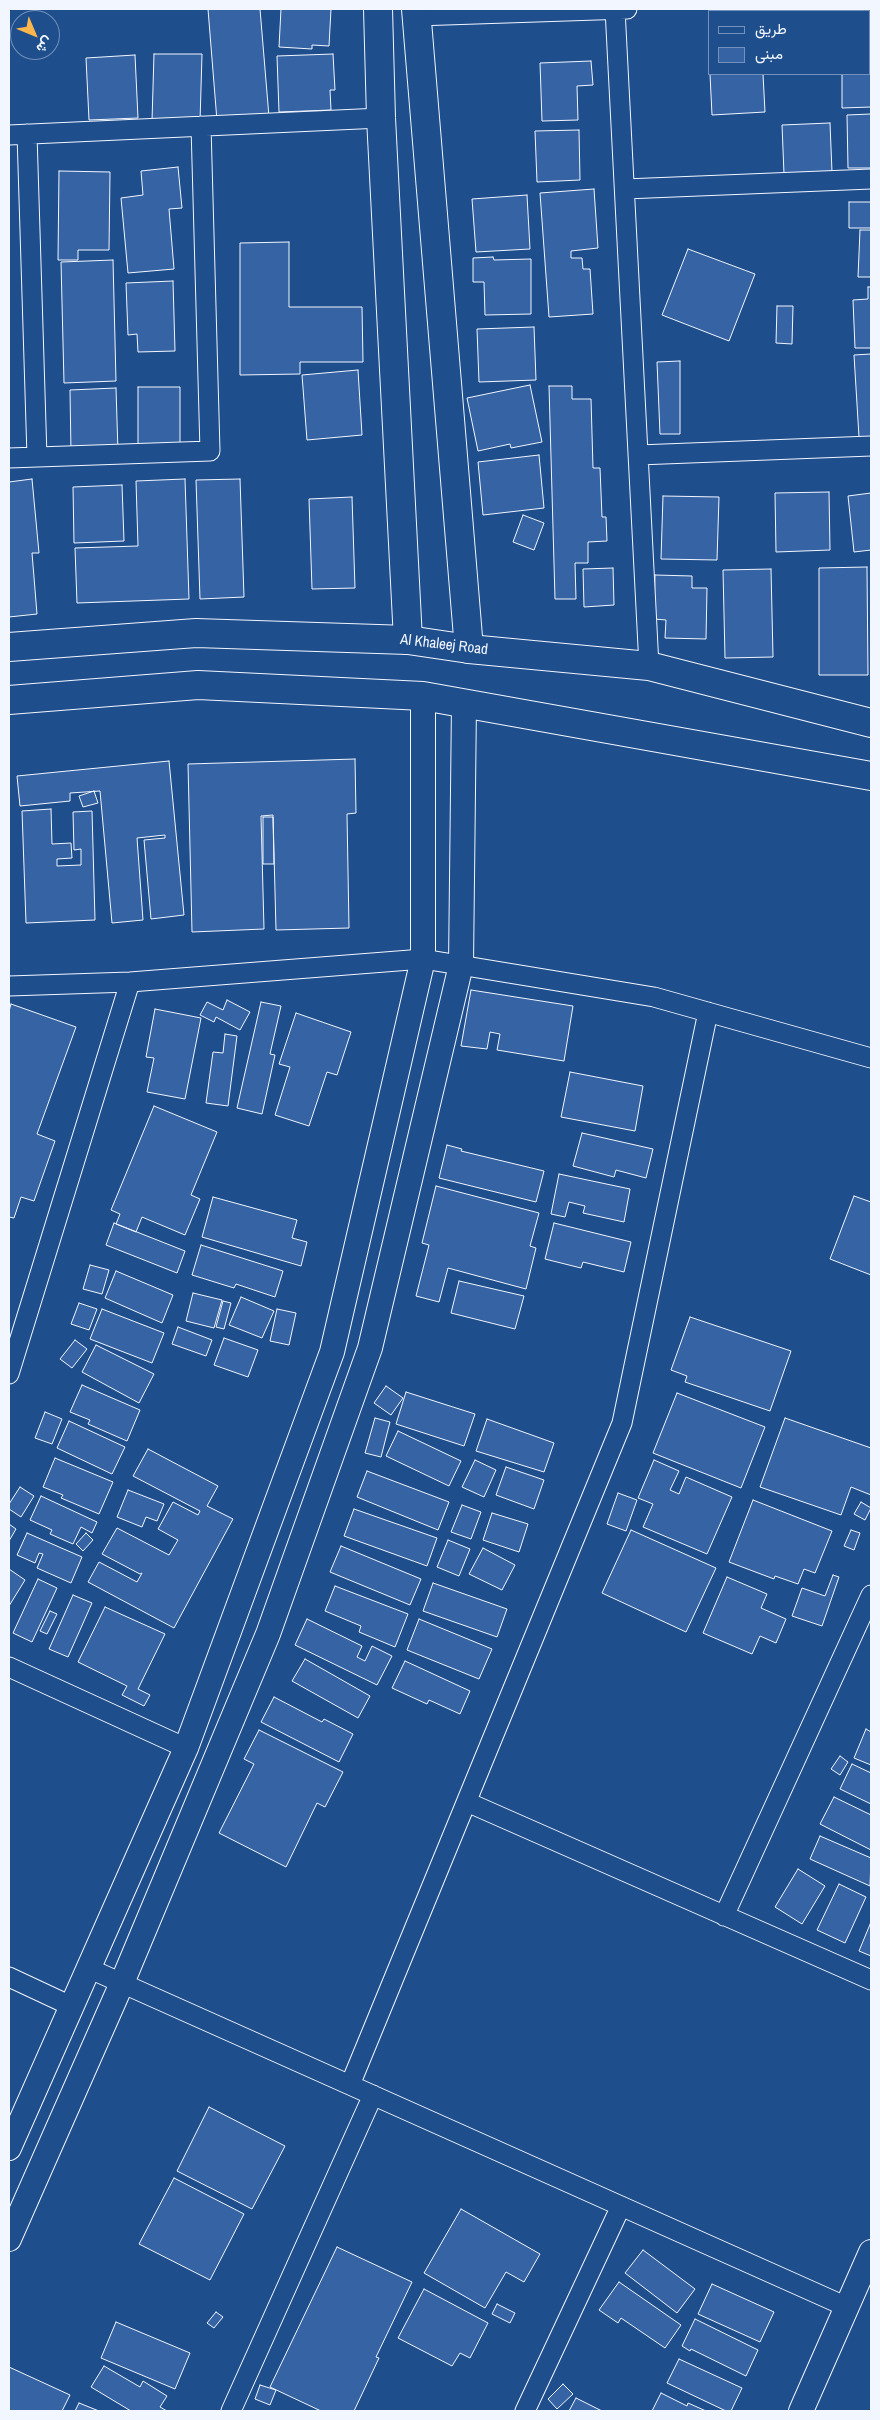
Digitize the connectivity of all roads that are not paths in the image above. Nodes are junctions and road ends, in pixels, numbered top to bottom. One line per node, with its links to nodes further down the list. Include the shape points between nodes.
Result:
1 (378, 9): 5 (main road)
2 (615, 9): 3 (street); 4 (street); 9 (street)
3 (627, 9)
4 (416, 13): 16 (main road)
5 (381, 118): 6 (street); 14 (main road)
6 (201, 126): 7 (street); 12 (street, via 210,450)
7 (18, 134): 12 (street)
8 (871, 179): 9 (street)
9 (625, 189): 11 (street)
10 (871, 446): 11 (street)
11 (638, 455): 17 (street)
12 (37, 457): 13 (street)
13 (9, 458)
14 (408, 640): 15 (main road, Al Khaleej Road, via 196,633); 16 (main road, Al Khaleej Road)
15 (9, 647)
16 (469, 648): 17 (main road, Al Khaleej Road)
17 (649, 666): 21 (main road, Al Khaleej Road)
18 (423, 696): 19 (main road, via 198,685); 20 (main road); 23 (street)
19 (9, 700)
20 (464, 703): 22 (main road); 24 (street)
21 (871, 723)
22 (871, 776)
23 (422, 959): 24 (street); 25 (street); 32 (street, via 332,1352)
24 (460, 965): 27 (street, via 654,997); 38 (street, via 370,1348 268,1634)
25 (130, 982): 26 (street); 29 (street)
26 (9, 986)
27 (708, 1012): 28 (street); 33 (street, via 622,1423)
28 (871, 1058)
29 (9, 1374)
30 (871, 1594): 34 (street)
31 (9, 1667): 32 (street)
32 (186, 1748): 35 (street)
33 (466, 1802): 34 (street); 40 (street)
34 (724, 1916): 37 (street)
35 (88, 1968): 38 (street); 39 (street)
36 (9, 1977): 39 (street)
37 (871, 1980)
38 (122, 1983): 40 (street); 44 (street)
39 (71, 2006): 42 (street)
40 (350, 2086): 41 (street)
41 (373, 2095): 43 (street); 47 (street)
42 (9, 2148)
43 (620, 2206): 46 (street); 48 (street)
44 (9, 2239)
45 (871, 2252): 46 (street)
46 (847, 2307): 49 (street)
47 (231, 2411)
48 (525, 2411)
49 (801, 2411)

